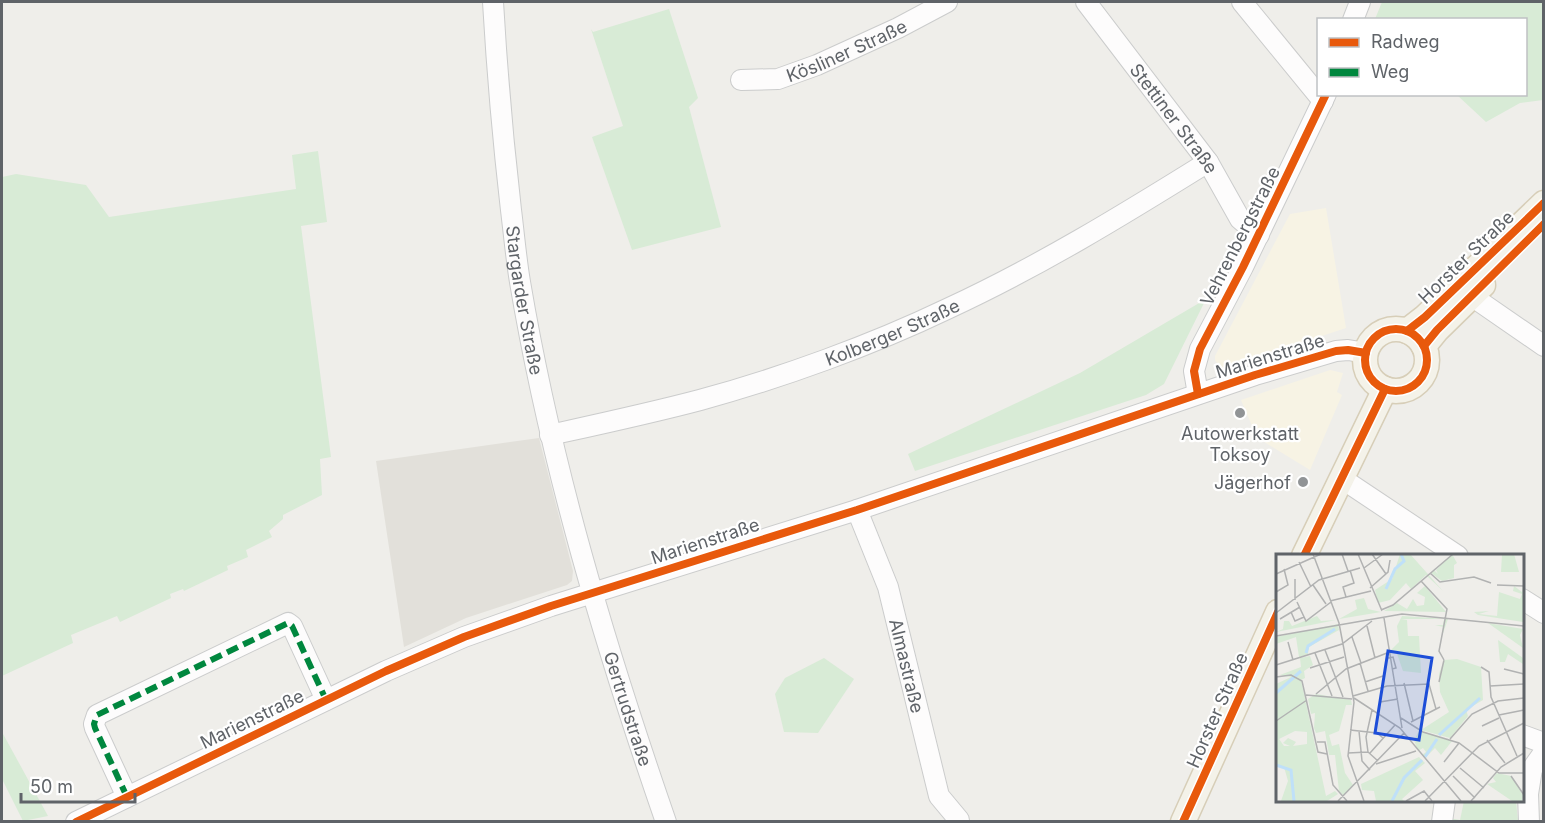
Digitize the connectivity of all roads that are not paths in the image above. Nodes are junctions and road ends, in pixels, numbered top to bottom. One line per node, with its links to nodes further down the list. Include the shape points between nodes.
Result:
1 (493, 2): 20 (street, Stargarder Straße, via 502,135 520,281)
2 (947, 2): 7 (street, Kösliner Straße, via 817,65 778,79)
3 (1086, 2): 10 (street, Stettiner Straße)
4 (1242, 2): 8 (street, Vehrenbergstraße)
5 (1360, 2): 6 (street)
6 (1354, 18)
7 (741, 80)
8 (1317, 90)
9 (1324, 98): 13 (street, Vehrenbergstraße)
10 (1208, 162): 13 (street, Stettiner Straße, via 1240,219); 20 (street, Kolberger Straße, via 1028,269 947,310 785,373 702,400)
11 (1544, 203): 14 (main road, Horster Straße)
12 (1544, 224): 14 (main road, Horster Straße)
13 (1259, 235): 19 (street, Vehrenbergstraße, via 1200,349 1194,371)
14 (1465, 291): 15 (main road, Horster Straße, via 1437,330); 16 (street)
15 (1416, 338): 17 (main road, via 1393,329 1382,332); 18 (main road, via 1427,363 1425,370 1417,383 1405,390)
16 (1544, 346)
17 (1366, 352): 18 (main road, via 1368,374); 19 (street, Marienstraße, via 1328,353)
18 (1385, 389): 21 (main road)
19 (1198, 394): 22 (street, Marienstraße)
20 (550, 435): 25 (street, Stargarder Straße)
21 (1341, 478): 23 (main road); 24 (street)
22 (857, 510): 25 (street, Marienstraße); 35 (street, Almastraße, via 888,586 939,796)
23 (1305, 554)
24 (1455, 554)
25 (594, 593): 29 (street, Marienstraße, via 464,637); 37 (street, Gertrudstraße)
26 (1524, 600): 27 (street)
27 (1544, 614)
28 (1276, 616): 38 (main road, Horster Straße)
29 (327, 700): 33 (street, Marienstraße); 33 (street, Marienstraße, via 288,623 97,715 94,724)
30 (1524, 736): 31 (street)
31 (1544, 743)
32 (1544, 752): 40 (street, via 1532,769)
33 (126, 797): 36 (street, Marienstraße)
34 (1445, 802): 39 (street)
35 (958, 820)
36 (76, 822)
37 (666, 822)
38 (1183, 822)
39 (1442, 822)
40 (1529, 822)

